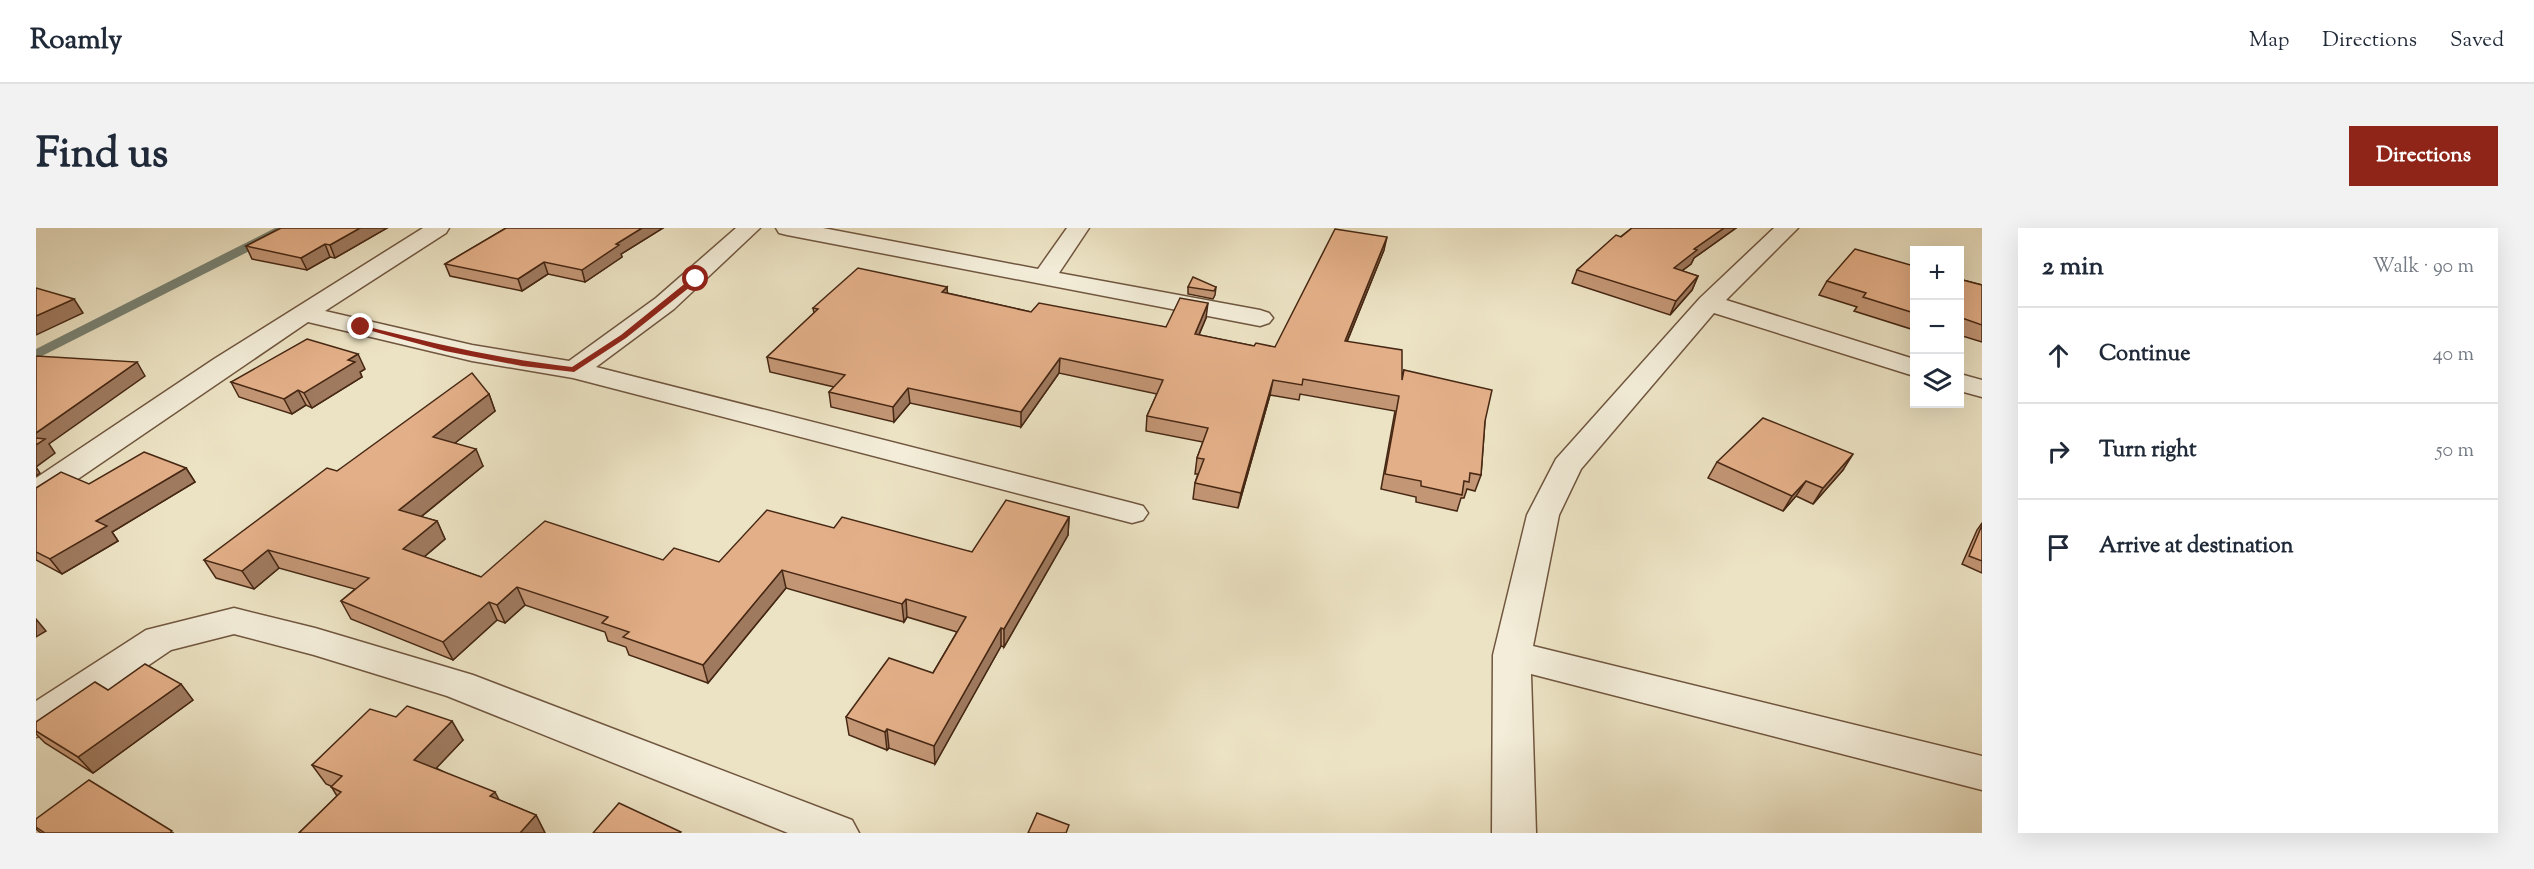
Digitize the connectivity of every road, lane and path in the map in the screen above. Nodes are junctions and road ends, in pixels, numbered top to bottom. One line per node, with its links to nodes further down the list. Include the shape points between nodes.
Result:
1 (438, 228): 8 (street)
2 (749, 228): 11 (street, via 696,279)
3 (787, 228): 6 (street)
4 (1078, 228): 6 (street)
5 (1787, 228): 7 (street)
6 (1044, 277): 9 (street)
7 (1709, 303): 10 (street); 16 (street, via 1567,466 1543,515)
8 (304, 314): 11 (street, via 445,349); 14 (street)
9 (1260, 318)
10 (1910, 367)
11 (574, 370): 15 (street)
12 (1964, 384): 13 (street)
13 (1982, 389)
14 (36, 493)
15 (1132, 513)
16 (1512, 655): 18 (street); 20 (street)
17 (36, 721): 19 (street, via 159,640 234,621 459,686)
18 (1982, 773)
19 (837, 833)
20 (1514, 833)

